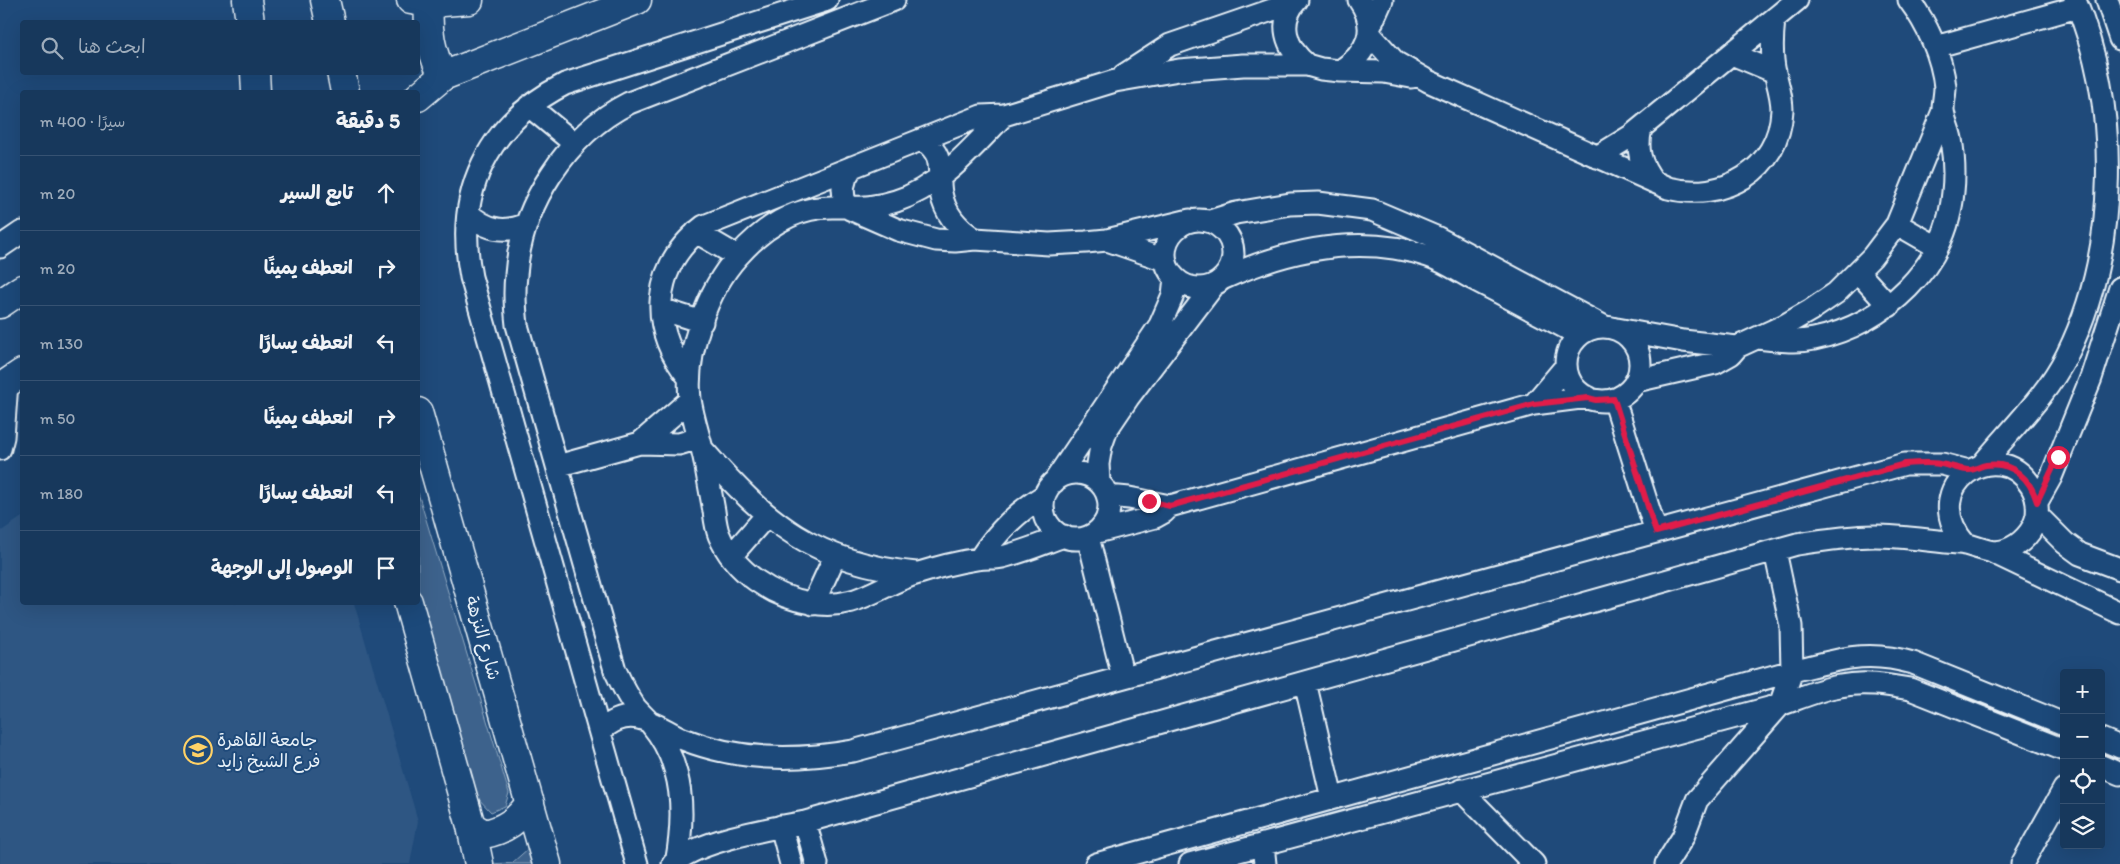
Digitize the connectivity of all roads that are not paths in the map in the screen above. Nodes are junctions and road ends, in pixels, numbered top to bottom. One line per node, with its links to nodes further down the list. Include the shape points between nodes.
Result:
1 (247, 0): 16 (main road)
2 (325, 0): 17 (main road)
3 (469, 0): 13 (main road)
4 (636, 0): 27 (main road)
5 (827, 0): 33 (street, via 566,84)
6 (894, 0): 38 (street, via 629,103 599,121)
7 (1359, 0): 18 (street, via 1367,13)
8 (1382, 0): 18 (street)
9 (1797, 0): 15 (street)
10 (1909, 0): 20 (street, via 1920,14)
11 (2107, 0): 19 (street)
12 (1296, 1): 22 (street, via 1288,14 1288,43); 28 (street, via 1170,45)
13 (420, 2): 27 (main road, via 431,48)
14 (2077, 3): 20 (street); 83 (street, via 2101,88 2104,114 2107,163 2102,241 2083,317 2066,356 2046,388)
15 (1774, 19): 21 (street); 24 (street)
16 (250, 20)
17 (330, 20)
18 (1369, 30): 23 (street, via 1368,42 1361,54); 29 (street, via 1395,62)
19 (2120, 39)
20 (1935, 47): 34 (street, via 1945,87)
21 (1732, 54): 24 (street); 36 (street)
22 (1307, 65): 23 (street); 28 (street, via 1210,67)
23 (1340, 71): 29 (street, via 1384,72)
24 (1775, 72): 42 (street, via 1782,110 1779,129 1762,162 1748,175 1713,191 1682,191)
25 (255, 75): 30 (main road)
26 (341, 75): 31 (main road)
27 (443, 76): 32 (main road)
28 (1115, 81): 35 (street)
29 (1428, 81): 39 (street)
30 (256, 90)
31 (344, 90)
32 (420, 95)
33 (530, 106): 38 (street); 44 (street, via 508,125 487,153 471,192)
34 (1943, 111): 47 (street); 54 (street, via 1951,138 1954,175 1948,221)
35 (1004, 115): 37 (street, via 981,116); 41 (street)
36 (1641, 128): 39 (street); 42 (street, via 1639,157)
37 (923, 140): 40 (street); 41 (street, via 935,152 941,168)
38 (575, 144): 46 (street, via 552,174)
39 (1597, 157): 42 (street)
40 (852, 167): 43 (street, via 843,188 844,199); 48 (street)
41 (940, 177): 43 (street, via 898,200); 50 (street, via 943,199 952,220)
42 (1654, 182)
43 (850, 209): 50 (street, via 916,237 955,241); 55 (street, via 814,209 779,220)
44 (468, 213): 46 (street, via 489,228 515,229); 109 (street, via 467,256 471,277)
45 (1200, 221): 51 (street); 53 (street, via 1263,207 1318,203 1372,210); 56 (street, via 1180,224 1167,240 1164,250); 58 (street, via 1219,226 1233,247 1233,262)
46 (527, 224): 82 (street, via 516,274 517,325)
47 (1897, 224): 54 (street); 57 (street)
48 (696, 232): 55 (street); 63 (street, via 674,259 662,292)
49 (20, 233): 52 (street)
50 (975, 239): 51 (street, via 1049,244)
51 (1107, 240): 56 (street)
52 (0, 247)
53 (1433, 247): 58 (street, via 1400,250 1327,247 1290,253 1255,264); 65 (street); 66 (street)
54 (1937, 247): 62 (street, via 1916,279)
55 (737, 256): 64 (street, via 716,287)
56 (1170, 269): 58 (street, via 1183,284 1193,288); 73 (street, via 1173,295)
57 (1858, 272): 62 (street); 67 (street, via 1811,310)
58 (1218, 282): 73 (street)
59 (2120, 288): 87 (street, via 2091,378)
60 (20, 290): 61 (main road)
61 (0, 304)
62 (1889, 306): 67 (street, via 1866,321 1813,339)
63 (661, 309): 64 (street); 70 (street, via 662,328 668,346)
64 (702, 322): 70 (street)
65 (1610, 328): 66 (street, via 1596,327); 68 (street, via 1684,342); 71 (street, via 1628,337 1637,350 1640,360)
66 (1579, 335): 69 (street, via 1567,354)
67 (1757, 338): 68 (street)
68 (1738, 347): 71 (street, via 1716,363)
69 (1566, 366): 74 (street, via 1575,388); 77 (street)
70 (689, 378): 76 (street)
71 (1636, 381): 75 (street, via 1623,395)
72 (10, 382): 81 (street)
73 (1122, 394): 84 (street); 85 (street, via 1101,446 1098,464)
74 (1588, 398): 75 (street); 77 (street)
75 (1614, 399): 89 (street)
76 (690, 400): 79 (street); 80 (street)
77 (1534, 404): 86 (street)
78 (420, 419): 118 (main road, شارع النزهة)
79 (640, 443): 80 (street); 82 (street)
80 (701, 444): 88 (street, via 742,494); 95 (street, via 718,535)
81 (0, 449)
82 (557, 466): 108 (street, via 615,670 636,708)
83 (1975, 468): 87 (street, via 1993,464 2017,471 2030,485); 89 (street, via 1905,464); 92 (street, via 1960,479 1949,501 1952,526)
84 (1050, 489): 85 (street, via 1069,474 1077,473 1092,477); 91 (street, via 1044,511 1046,519); 97 (street, via 1002,528)
85 (1103, 489): 86 (street); 90 (street, via 1108,515)
86 (1170, 506): 90 (street, via 1156,517)
87 (2037, 509): 94 (street, via 2033,527 2026,537 2005,550); 98 (street, via 2064,543 2080,554)
88 (766, 516): 95 (street); 96 (street)
89 (1656, 532): 104 (street)
90 (1092, 534): 91 (street, via 1076,539); 104 (street)
91 (1064, 536): 97 (street, via 1002,557)
92 (1965, 544): 93 (street, via 1877,536 1845,537 1797,544); 94 (street)
93 (1775, 551): 103 (street, via 1790,626); 105 (street)
94 (1992, 552): 102 (street)
95 (731, 556): 100 (street, via 759,583 776,593)
96 (835, 556): 99 (street); 100 (street)
97 (980, 558): 99 (street)
98 (2120, 570)
99 (917, 573): 100 (street, via 854,602)
100 (813, 604)
101 (409, 605): 120 (main road)
102 (2120, 613)
103 (1792, 671): 106 (street); 107 (street, via 1844,658 1891,656); 117 (street)
104 (1123, 677): 108 (street, via 853,751 819,757 750,756 683,739)
105 (1305, 682): 117 (street); 119 (street)
106 (1780, 705): 112 (street, via 1840,686 1887,685 1910,689); 115 (street); 132 (street, via 1696,800 1683,837)
107 (2060, 722)
108 (652, 724): 109 (street, via 639,718 624,717); 123 (street, via 674,767 680,790 682,829)
109 (600, 731): 126 (street)
110 (2105, 741): 111 (street)
111 (2120, 747)
112 (2060, 748)
113 (2105, 768): 114 (street)
114 (2120, 774)
115 (1461, 790): 122 (street); 131 (street)
116 (2060, 796): 133 (street)
117 (1332, 798): 129 (street)
118 (530, 803): 120 (main road, via 520,817 507,826 484,834); 125 (main road, شارع النزهة)
119 (805, 822): 121 (street); 128 (street)
120 (471, 826): 124 (main road)
121 (781, 826): 123 (street, via 720,841); 127 (street)
122 (1264, 854): 130 (street)
123 (675, 863)
124 (480, 864)
125 (547, 864)
126 (637, 864)
127 (791, 864)
128 (817, 864)
129 (1096, 864)
130 (1190, 864)
131 (1534, 864)
132 (1666, 864)
133 (2022, 864)

